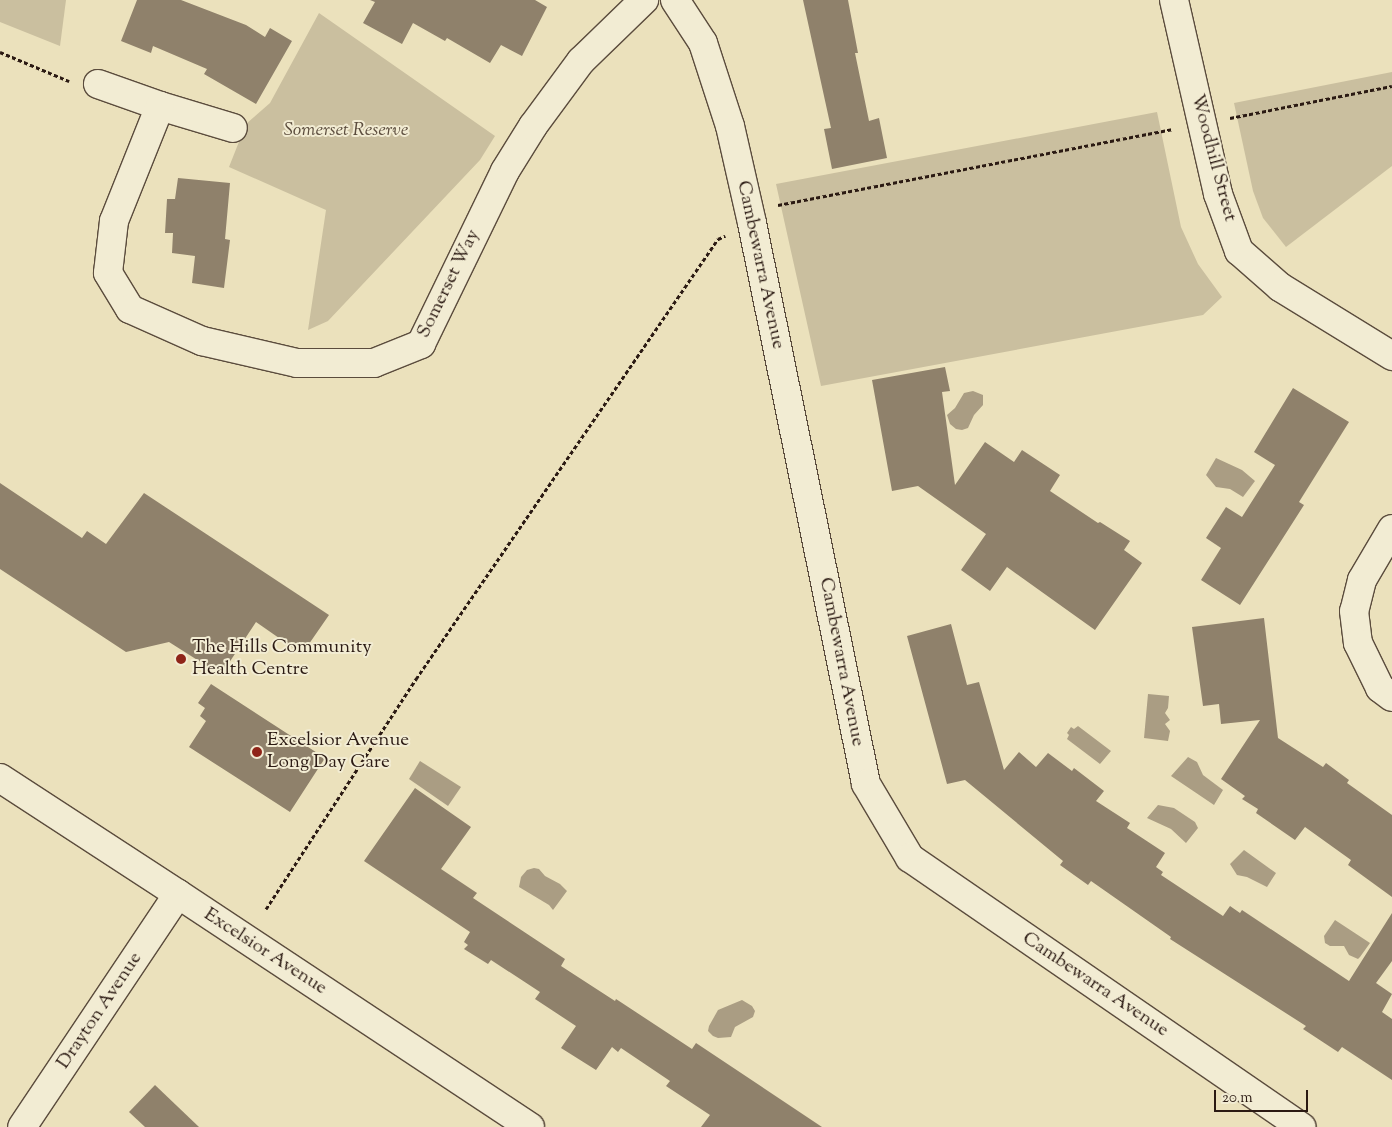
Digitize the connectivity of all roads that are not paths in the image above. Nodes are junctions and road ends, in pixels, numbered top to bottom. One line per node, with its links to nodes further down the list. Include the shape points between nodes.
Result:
1 (644, 0): 5 (street, Somerset Way, via 581,61 533,126 506,171 421,344 374,363 297,363 202,341 130,308 108,273 114,221)
2 (675, 0): 14 (street, Cambewarra Avenue, via 703,43 730,126 866,784 910,858)
3 (1174, 0): 7 (street, Woodhill Street, via 1218,194 1239,251 1280,287)
4 (98, 84): 5 (street)
5 (160, 106): 6 (street)
6 (233, 128)
7 (1392, 356)
8 (1392, 529): 9 (street, via 1362,580 1354,611 1358,643 1380,688)
9 (1392, 697)
10 (0, 778): 11 (street, Excelsior Avenue)
11 (178, 894): 12 (street, Drayton Avenue); 13 (street, Excelsior Avenue)
12 (22, 1127)
13 (530, 1127)
14 (1302, 1127)

